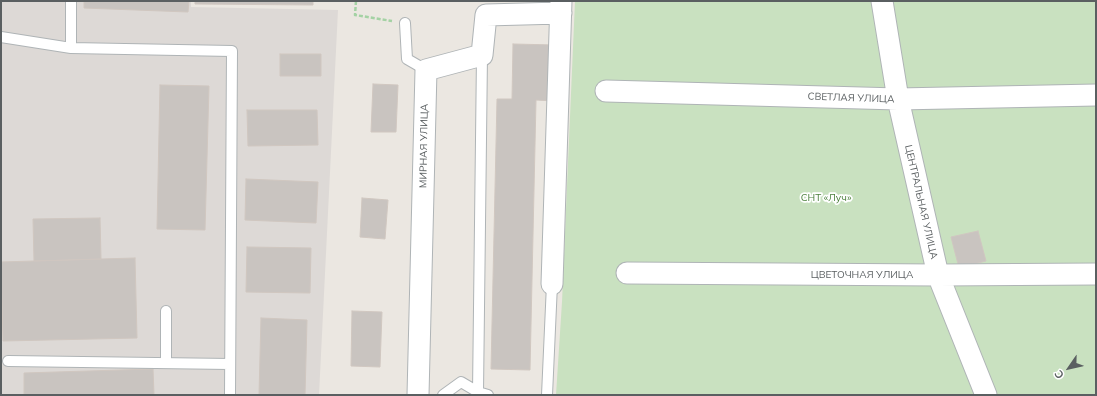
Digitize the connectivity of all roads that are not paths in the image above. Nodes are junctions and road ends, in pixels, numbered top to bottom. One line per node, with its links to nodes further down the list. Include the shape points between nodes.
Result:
1 (71, 1): 6 (lane)
2 (882, 1): 11 (street, ЦЕНТРАЛЬНАЯ УЛИЦА)
3 (561, 7): 7 (street, via 486,15); 15 (street)
4 (405, 23): 8 (lane, via 407,59)
5 (1, 37): 6 (lane)
6 (71, 48): 19 (lane, via 232,51)
7 (482, 56): 8 (street); 20 (lane)
8 (426, 70): 22 (street, МИРНАЯ УЛИЦА)
9 (606, 91): 11 (street, СВЕТЛАЯ УЛИЦА)
10 (1096, 95): 11 (street, СВЕТЛАЯ УЛИЦА)
11 (898, 99): 14 (street, ЦЕНТРАЛЬНАЯ УЛИЦА)
12 (627, 273): 14 (street, ЦВЕТОЧНАЯ УЛИЦА)
13 (1096, 274): 14 (street, ЦВЕТОЧНАЯ УЛИЦА)
14 (938, 275): 26 (street, ЦЕНТРАЛЬНАЯ УЛИЦА)
15 (552, 284): 25 (lane)
16 (166, 311): 18 (lane)
17 (8, 361): 18 (lane)
18 (166, 363): 19 (lane)
19 (230, 364): 21 (lane)
20 (478, 392): 23 (lane, via 461,382); 24 (lane)
21 (230, 395)
22 (418, 395)
23 (443, 395)
24 (488, 395)
25 (547, 395)
26 (986, 395)

